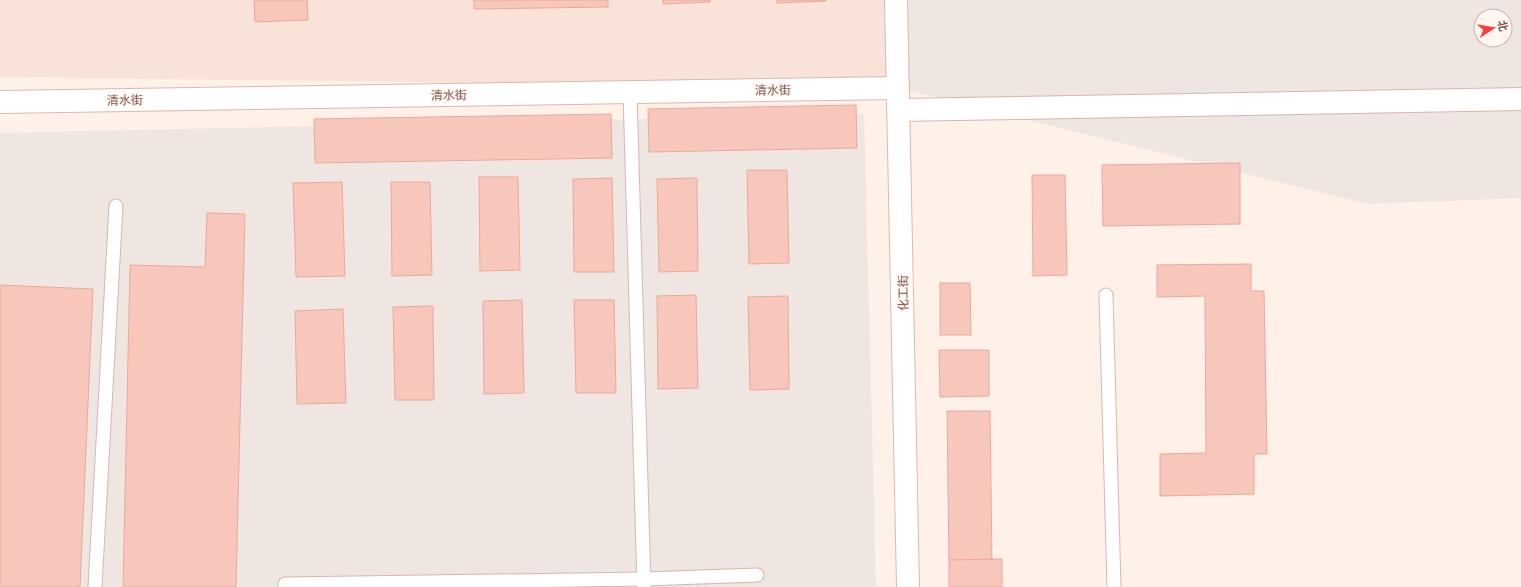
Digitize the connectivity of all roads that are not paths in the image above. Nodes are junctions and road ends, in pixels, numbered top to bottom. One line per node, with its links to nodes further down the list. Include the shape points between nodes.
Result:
1 (896, 0): 2 (street, 化工街)
2 (898, 88): 3 (street, 清水街); 6 (street, 化工街)
3 (630, 92): 5 (street, 清水街); 10 (lane)
4 (1521, 99): 6 (street)
5 (0, 102)
6 (898, 110): 13 (street, 化工街)
7 (116, 206): 11 (lane)
8 (1106, 295): 14 (lane)
9 (757, 575): 10 (lane)
10 (644, 583): 12 (lane, via 285,584)
11 (95, 587)
12 (285, 587)
13 (908, 587)
14 (1114, 587)

